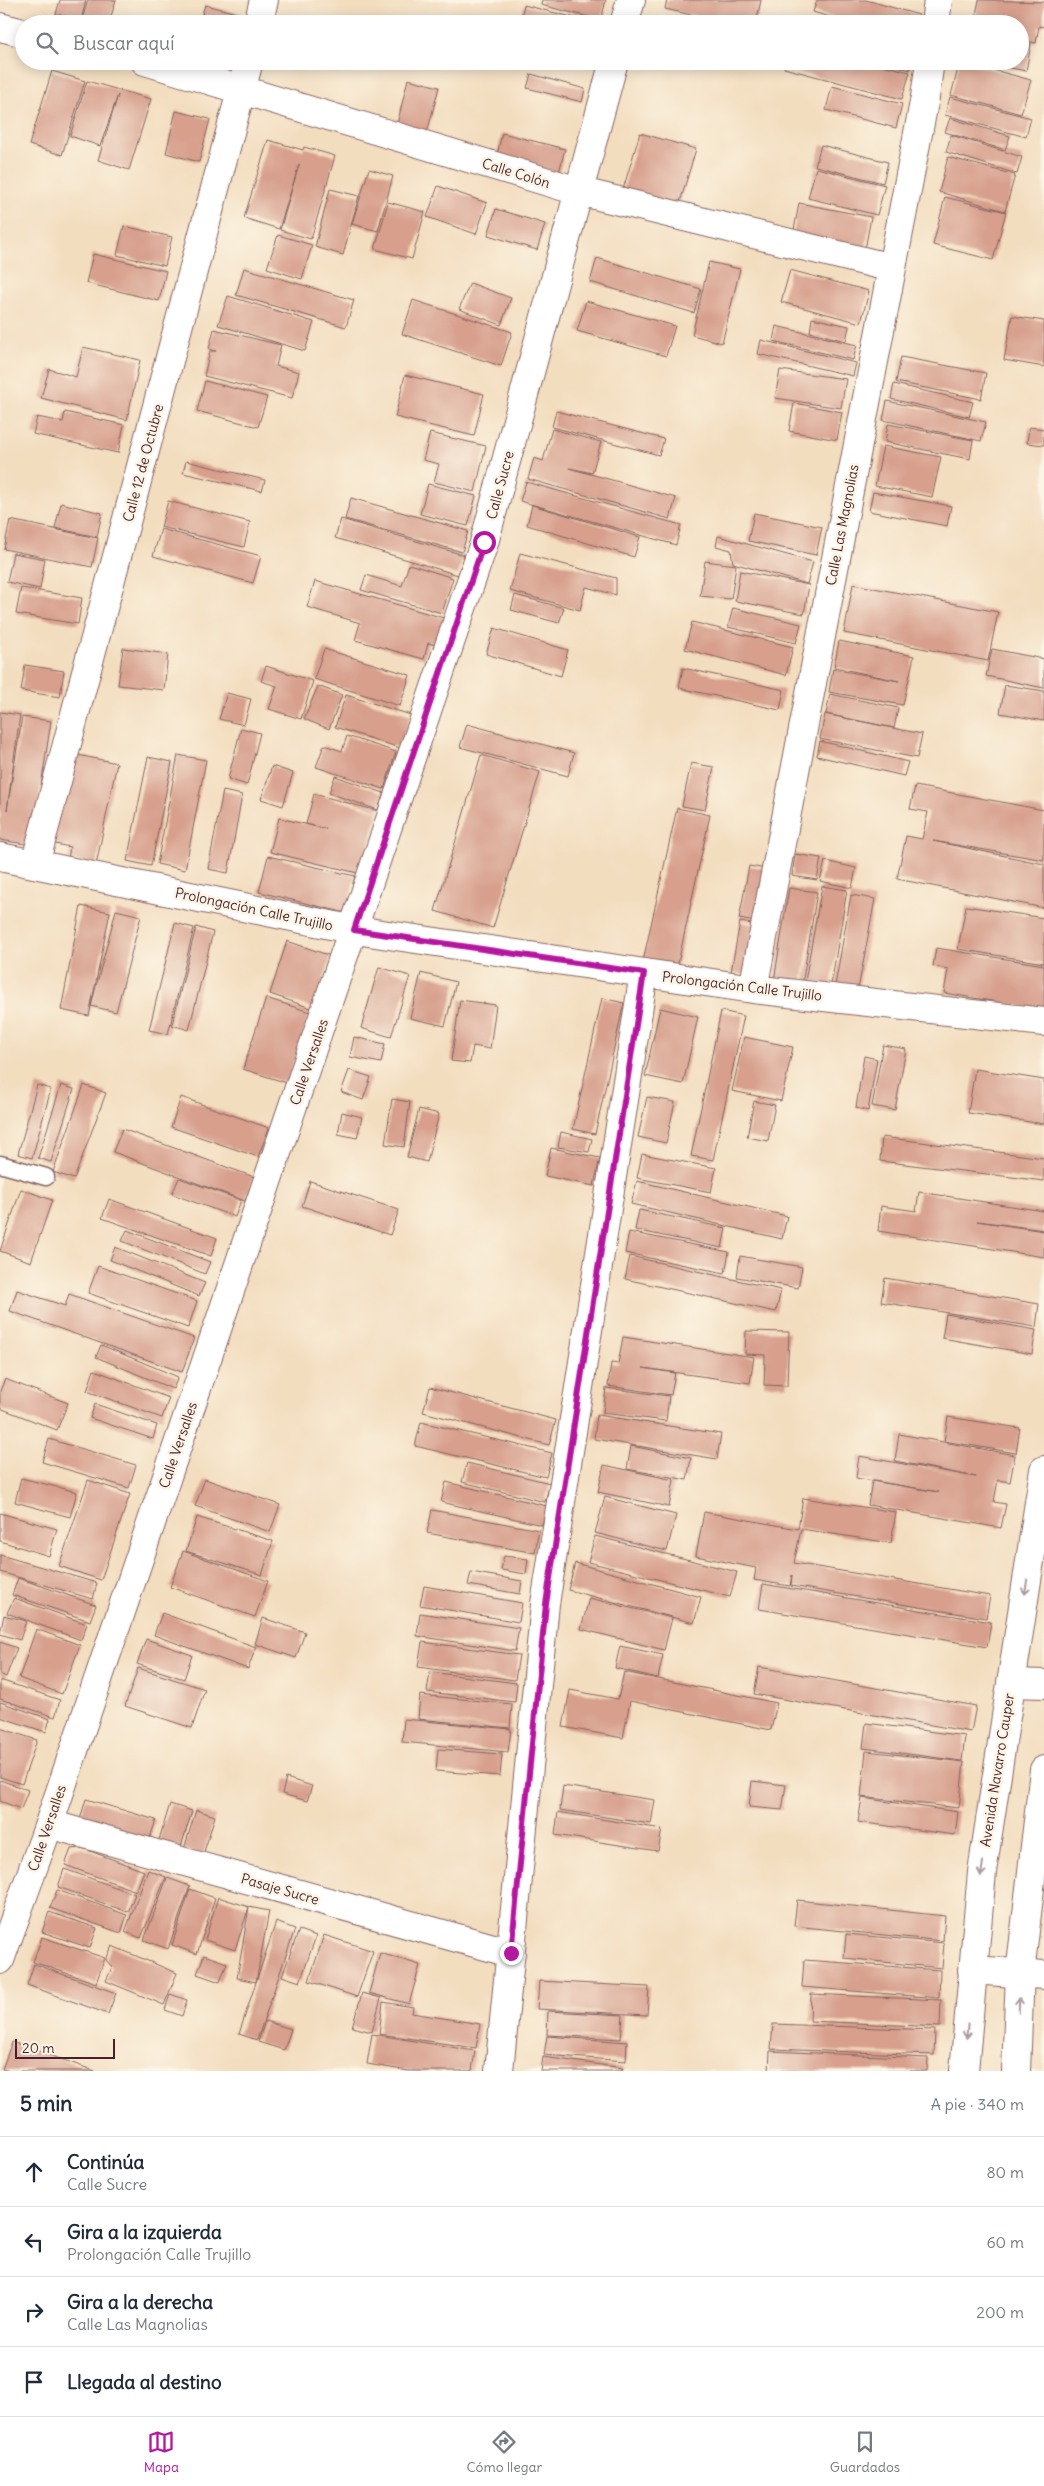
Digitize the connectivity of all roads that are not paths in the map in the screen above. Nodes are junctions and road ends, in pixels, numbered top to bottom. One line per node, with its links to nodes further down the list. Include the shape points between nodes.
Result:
1 (264, 0): 4 (street)
2 (631, 0): 5 (street)
3 (938, 0): 6 (street)
4 (260, 15)
5 (627, 15)
6 (936, 15)
7 (0, 27): 8 (street)
8 (15, 31)
9 (173, 70): 13 (street, Calle Colón)
10 (247, 70): 13 (street, Calle 12 de Octubre)
11 (612, 70): 14 (street, Calle Sucre)
12 (928, 70): 15 (street, Calle Las Magnolias)
13 (242, 92): 14 (street, Calle Colón); 17 (street, Calle 12 de Octubre)
14 (578, 191): 15 (street, Calle Colón); 18 (street, Calle Sucre, via 484,542)
15 (892, 268): 20 (street, Calle Las Magnolias)
16 (0, 858): 17 (street, Prolongación Calle Trujillo)
17 (35, 864): 18 (street, Prolongación Calle Trujillo)
18 (354, 930): 19 (street, Prolongación Calle Trujillo); 28 (street, Calle Versalles)
19 (644, 973): 20 (street, Prolongación Calle Trujillo); 29 (street, via 546,1604)
20 (753, 989): 21 (street, Prolongación Calle Trujillo)
21 (1044, 1022)
22 (0, 1164): 23 (lane)
23 (46, 1177)
24 (1044, 1470): 25 (street, Avenida Navarro Cauper, one-way to 25)
25 (1011, 1683): 26 (street); 31 (street, Avenida Navarro Cauper, one-way to 31, via 982,1872)
26 (1044, 1684)
27 (1044, 1770): 32 (street)
28 (49, 1824): 29 (street, Pasaje Sucre); 30 (street, Calle Versalles)
29 (511, 1953): 33 (street)
30 (0, 1960)
31 (972, 1970): 32 (street); 34 (street, Avenida Navarro Cauper, one-way to 34)
32 (1032, 1974): 35 (street, one-way to 32)
33 (499, 2071)
34 (964, 2071)
35 (1016, 2071)

